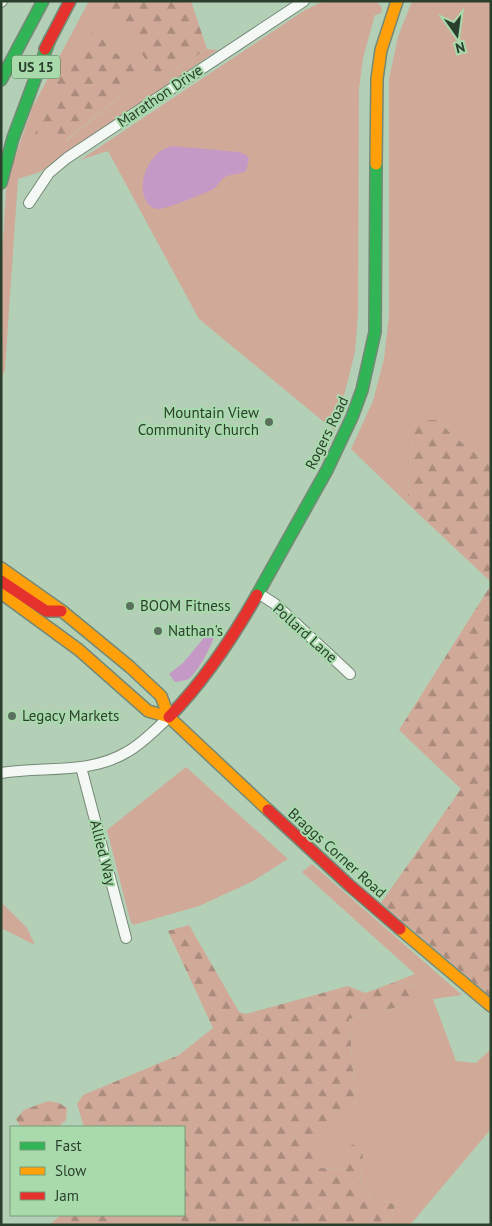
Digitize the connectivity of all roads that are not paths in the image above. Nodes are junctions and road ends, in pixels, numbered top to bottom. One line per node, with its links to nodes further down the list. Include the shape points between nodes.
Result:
1 (43, 1): 6 (main road, US 15)
2 (70, 1): 5 (main road, US 15)
3 (304, 1): 9 (street, Marathon Drive, via 67,158 49,173)
4 (397, 1): 13 (main road, Rogers Road, via 381,50 377,79 376,311 369,369 361,400 342,442)
5 (50, 39): 7 (main road, US 15); 8 (main road, via 13,138)
6 (1, 80)
7 (6, 125)
8 (1, 183)
9 (28, 203)
10 (1, 568): 14 (main road, Braggs Corner Road)
11 (1, 581): 14 (main road, via 46,610)
12 (1, 593): 16 (main road, Braggs Corner Road, via 79,650 148,711)
13 (258, 593): 15 (street, Pollard Lane, via 276,604); 16 (main road, Rogers Road, via 208,675)
14 (62, 610): 16 (main road, Braggs Corner Road, via 162,696)
15 (350, 674)
16 (169, 717): 17 (street, via 128,752); 20 (main road, Braggs Corner Road, via 349,886)
17 (81, 767): 18 (street); 19 (street, Allied Way)
18 (1, 773)
19 (126, 938)
20 (491, 1006)

